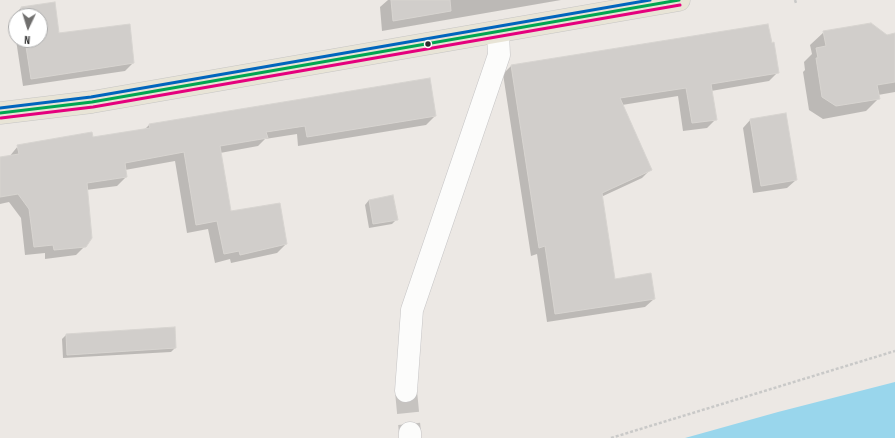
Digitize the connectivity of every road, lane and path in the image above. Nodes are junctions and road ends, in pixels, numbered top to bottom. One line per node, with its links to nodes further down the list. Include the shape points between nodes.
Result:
1 (679, 0): 2 (main road)
2 (498, 33): 3 (main road, via 92,102); 5 (street, via 499,55 412,310)
3 (0, 113)
4 (895, 351): 6 (path)
5 (406, 391)
6 (610, 438)

